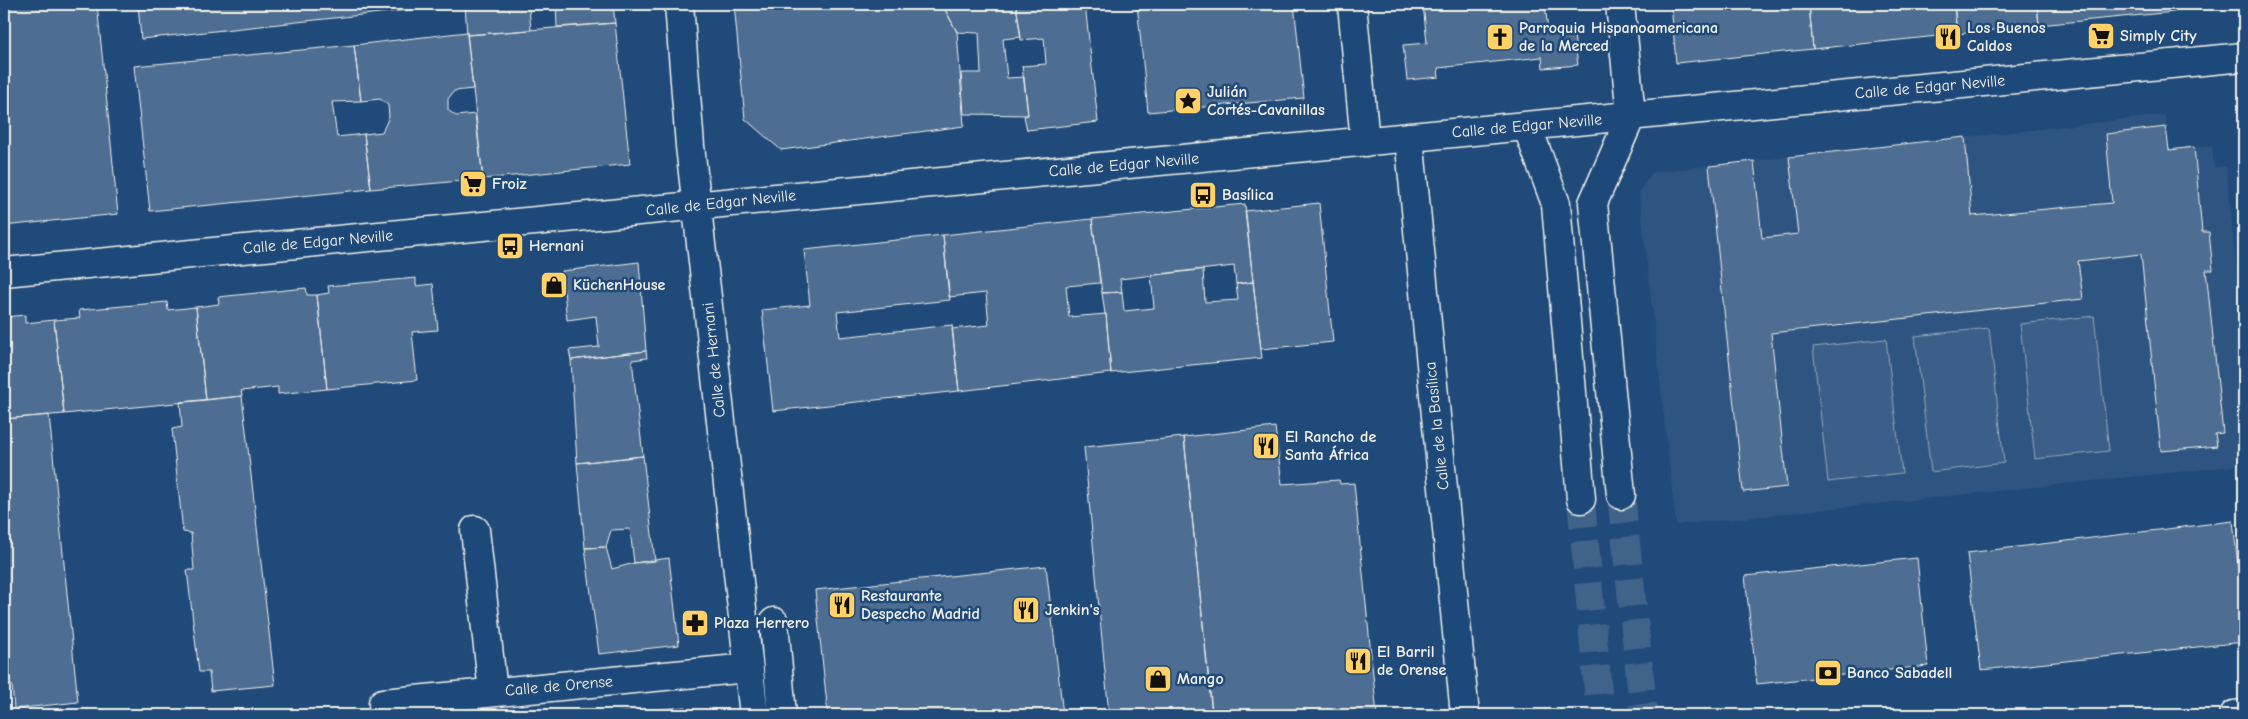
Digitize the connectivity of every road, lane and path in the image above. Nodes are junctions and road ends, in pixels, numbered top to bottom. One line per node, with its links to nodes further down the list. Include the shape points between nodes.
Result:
1 (679, 4): 9 (street, Calle de Hernani)
2 (1352, 4): 8 (street)
3 (1620, 4): 5 (street)
4 (2244, 57): 5 (street, Calle de Edgar Neville)
5 (1631, 116): 6 (street, Calle de Edgar Neville); 11 (street, via 1593,203)
6 (1527, 126): 7 (street, Calle de Edgar Neville); 12 (street, via 1556,204)
7 (1409, 137): 8 (street, Calle de Edgar Neville); 21 (street, Calle de la Basílica)
8 (1365, 142): 9 (street, Calle de Edgar Neville)
9 (697, 205): 10 (street, Calle de Edgar Neville); 15 (street, Calle de Hernani)
10 (4, 272)
11 (1621, 495)
12 (1581, 499)
13 (475, 530): 16 (street)
14 (774, 622): 20 (street)
15 (748, 668): 16 (street, Calle de Orense); 19 (street, Calle de Hernani)
16 (492, 692): 18 (street, Calle de Orense, via 383,703)
17 (2244, 714): 22 (street)
18 (384, 715)
19 (754, 715)
20 (782, 715)
21 (1465, 715)
22 (2234, 715)

